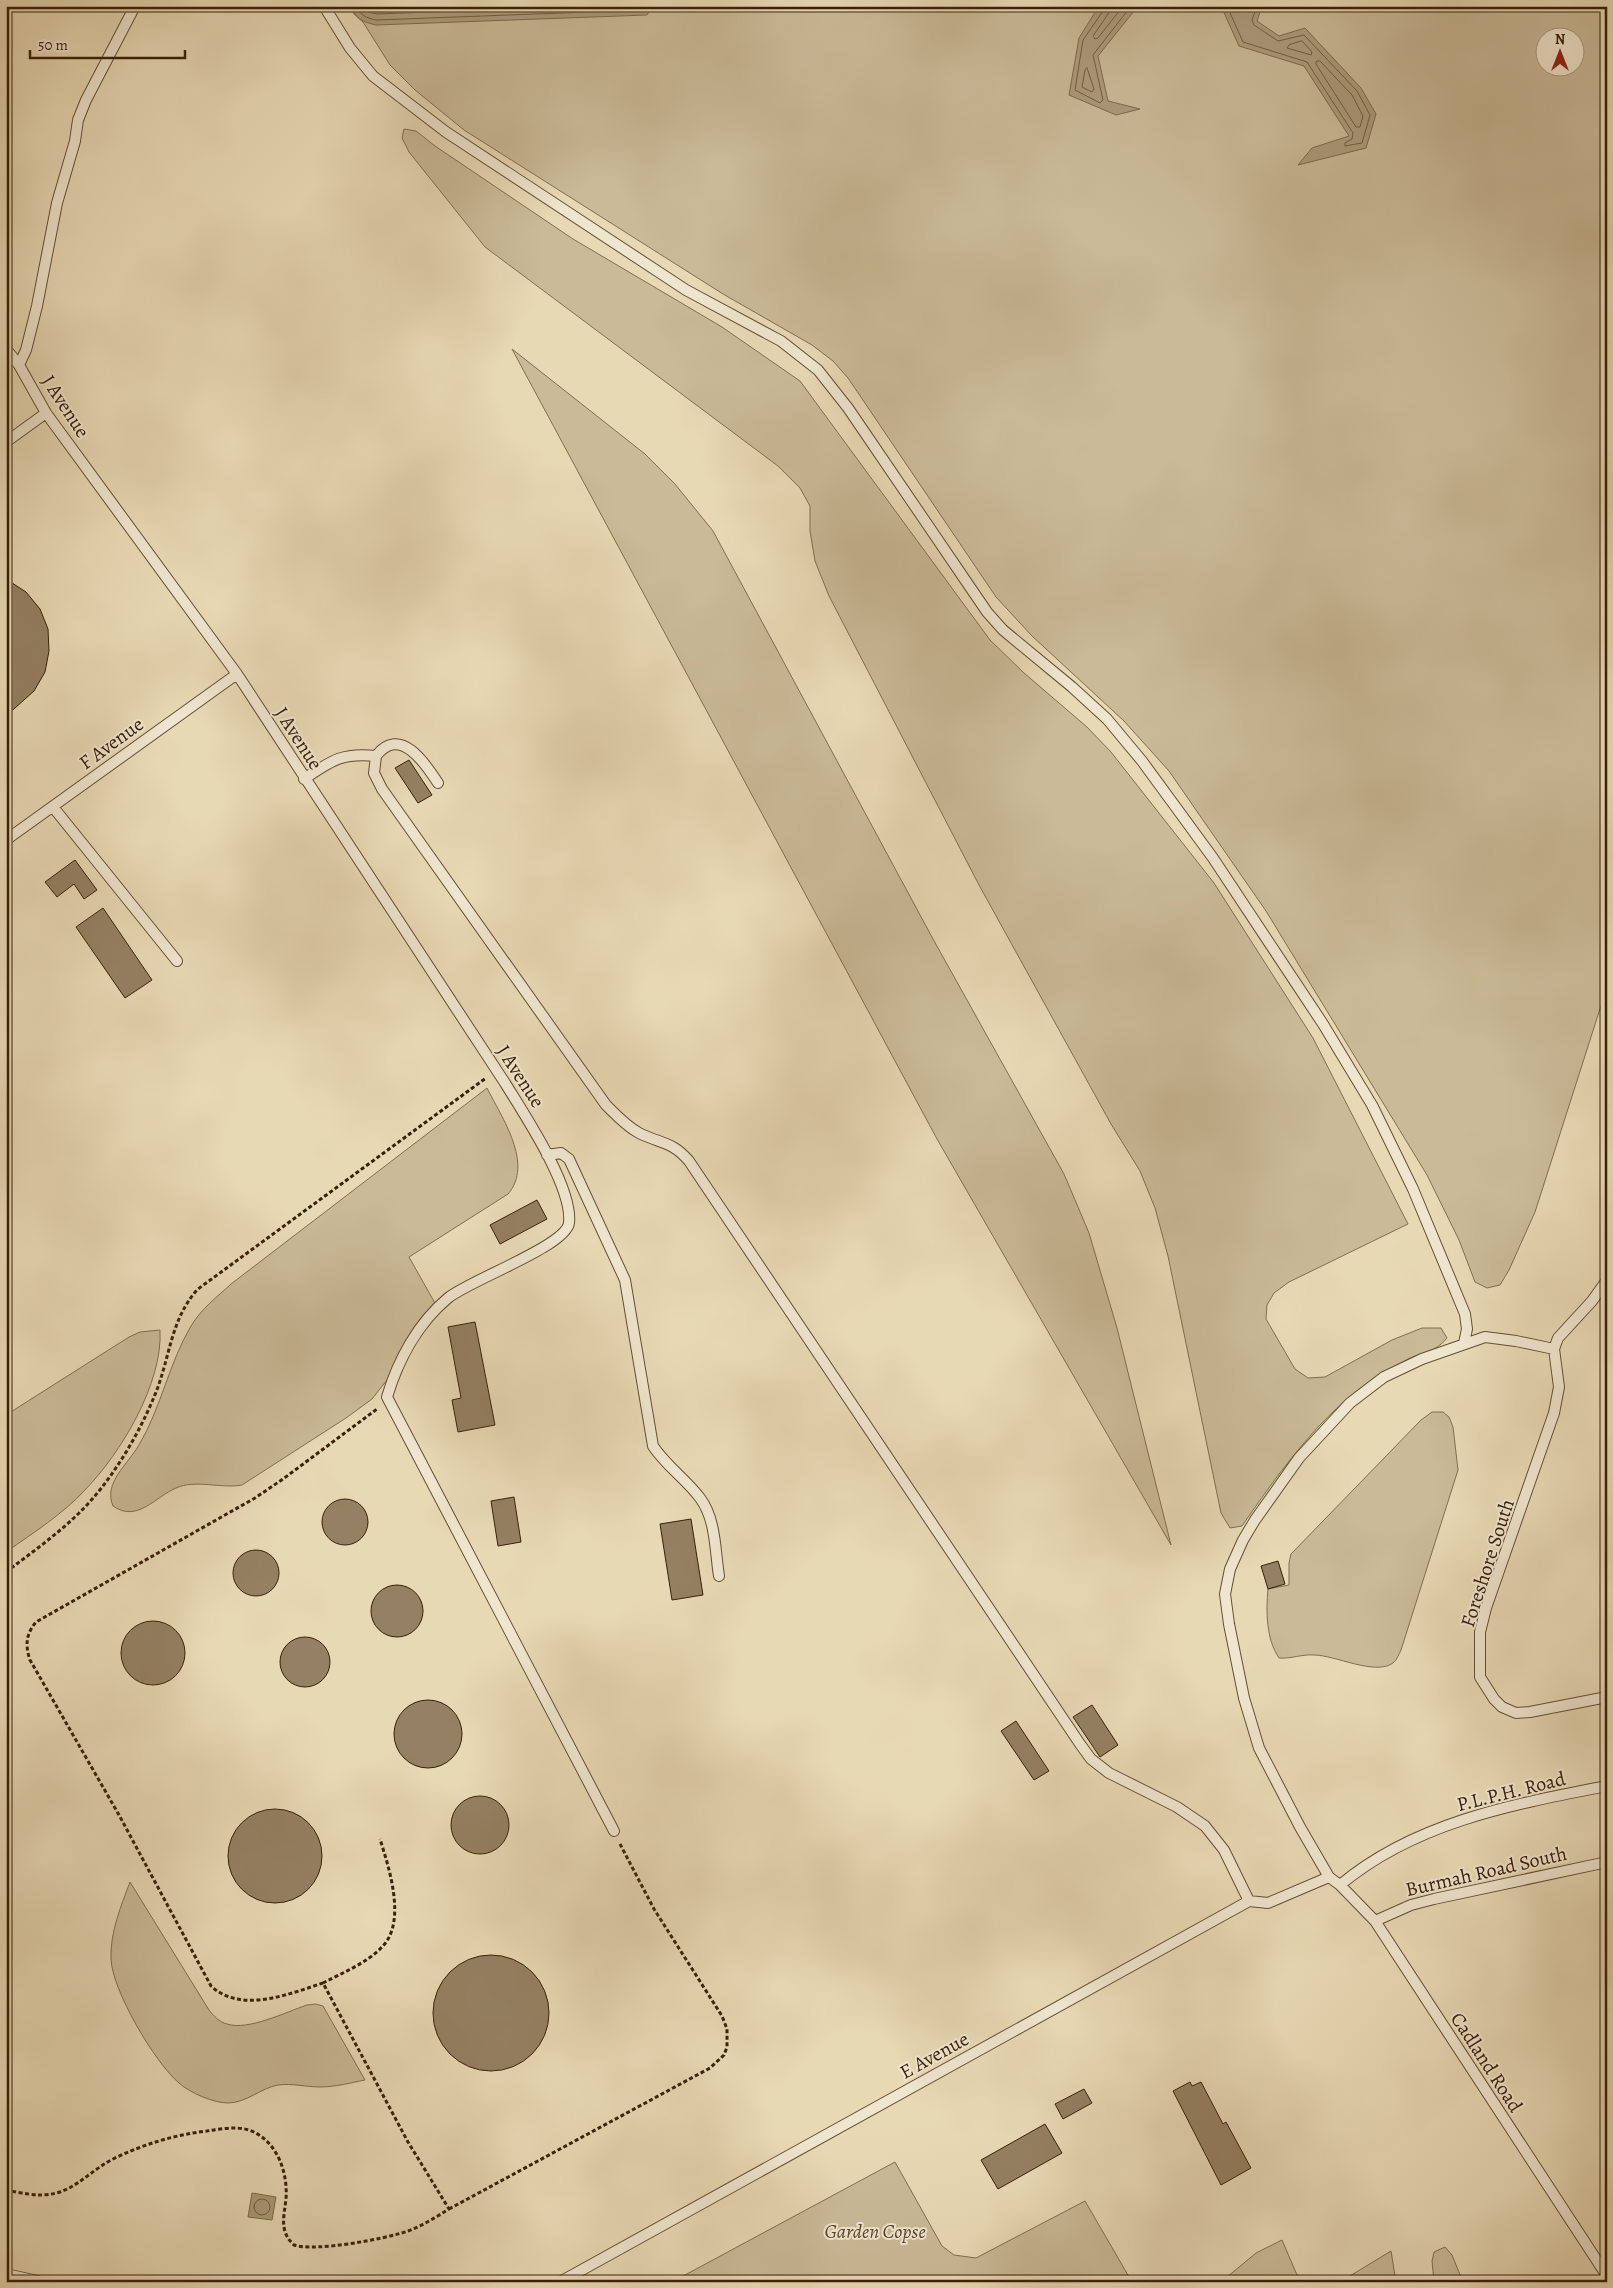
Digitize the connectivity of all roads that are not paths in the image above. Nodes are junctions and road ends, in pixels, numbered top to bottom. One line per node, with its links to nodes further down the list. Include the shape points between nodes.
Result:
1 (135, 6): 4 (lane, via 78,120 76,141 57,203 37,306)
2 (324, 6): 16 (lane, via 350,48 373,76 446,132 686,290 781,341 818,370 848,408 987,612 1003,630 1072,687 1121,734 1213,858 1368,1098 1413,1189 1465,1314)
3 (6, 349): 4 (lane, J Avenue)
4 (19, 365): 5 (lane, J Avenue)
5 (46, 413): 6 (lane); 7 (lane, J Avenue)
6 (6, 442)
7 (237, 674): 9 (lane, J Avenue); 11 (lane, F Avenue)
8 (376, 756): 9 (lane, via 338,757); 10 (lane, via 385,747 403,746 418,755); 25 (lane, via 374,773 382,789 606,1105 630,1128 670,1144 689,1161 1091,1759 1109,1773 1177,1807 1205,1826 1224,1850)
9 (304, 779): 14 (lane, J Avenue, via 496,1070)
10 (438, 783)
11 (53, 807): 12 (lane, F Avenue); 13 (lane)
12 (6, 840)
13 (177, 962)
14 (547, 1155): 18 (lane, via 561,1154 569,1159 625,1280 653,1446 700,1498 709,1513); 21 (lane, J Avenue, via 565,1201 569,1225 565,1233 547,1247 463,1288 425,1319 387,1397)
15 (1607, 1280): 17 (lane, via 1592,1302 1558,1338)
16 (1464, 1344): 17 (lane, via 1485,1337); 23 (lane, via 1384,1377 1350,1403 1299,1458 1268,1500 1243,1540 1226,1581 1225,1594 1239,1677 1259,1748)
17 (1554, 1349): 19 (lane, Foreshore South, via 1558,1388 1554,1413 1486,1608 1480,1632 1480,1677 1494,1699 1516,1713)
18 (719, 1576)
19 (1607, 1698)
20 (1607, 1786): 24 (lane, P.L.P.H. Road, via 1472,1816 1426,1834 1360,1868)
21 (614, 1832)
22 (1607, 1862): 26 (lane, Burmah Road South, via 1434,1898)
23 (1329, 1876): 24 (lane, Cadland Road); 25 (lane, E Avenue, via 1268,1903)
24 (1340, 1885): 26 (lane, Cadland Road)
25 (1249, 1901): 30 (lane, E Avenue)
26 (1375, 1921): 28 (lane, Cadland Road)
27 (6, 2274): 29 (lane)
28 (1607, 2276)
29 (42, 2282)
30 (560, 2282)

